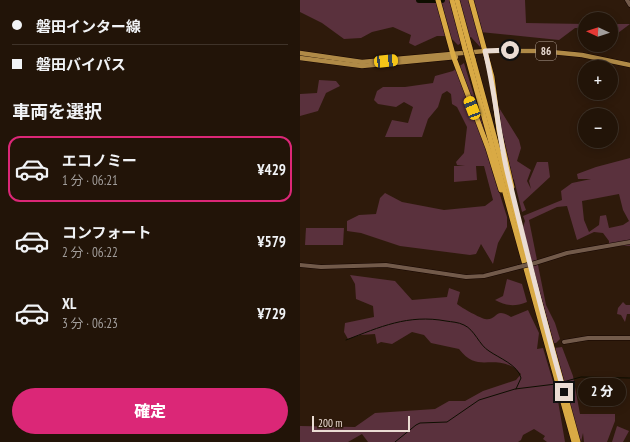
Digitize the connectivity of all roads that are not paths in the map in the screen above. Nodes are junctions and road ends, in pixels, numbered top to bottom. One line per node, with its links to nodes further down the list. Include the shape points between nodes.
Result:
1 (438, 0): 10 (highway)
2 (452, 0): 7 (highway)
3 (457, 0): 7 (highway)
4 (627, 0): 6 (street)
5 (471, 2): 8 (highway)
6 (630, 6)
7 (458, 14): 13 (highway, bridge)
8 (485, 51): 10 (main road, 86); 12 (main road, 86, via 562,52); 13 (highway)
9 (300, 53): 10 (main road, 86, via 362,62)
10 (453, 56): 11 (main road, 86, via 362,66); 13 (highway)
11 (300, 58)
12 (630, 64)
13 (518, 229): 18 (highway)
14 (630, 242): 15 (street, bridge, via 567,254 484,276 466,277 386,265)
15 (300, 265)
16 (630, 338): 17 (street, via 588,338)
17 (564, 342)
18 (551, 352): 19 (highway); 20 (highway)
19 (574, 442)
20 (578, 442)

